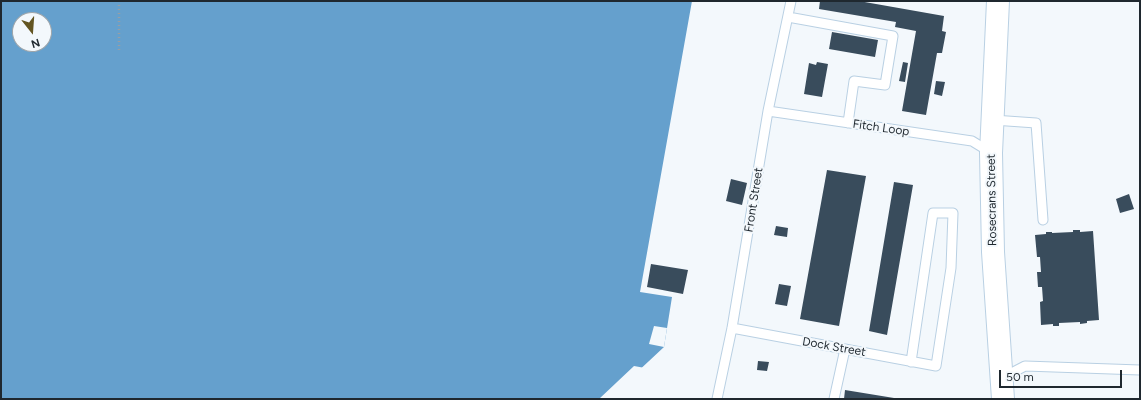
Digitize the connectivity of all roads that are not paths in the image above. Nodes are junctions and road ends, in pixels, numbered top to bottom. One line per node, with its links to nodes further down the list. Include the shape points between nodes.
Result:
1 (791, 1): 3 (lane, Front Street)
2 (998, 1): 5 (street, Rosecrans Street)
3 (788, 17): 4 (lane, Front Street); 6 (lane, via 893,36 885,85 854,81)
4 (768, 111): 6 (lane, Fitch Loop); 9 (lane, Front Street)
5 (993, 120): 7 (street, Rosecrans Street); 8 (lane, via 1036,123)
6 (848, 123): 7 (lane, Fitch Loop, via 972,141)
7 (991, 152): 13 (street, Rosecrans Street, via 993,252)
8 (1043, 220)
9 (732, 328): 10 (lane, Dock Street); 14 (lane, Front Street)
10 (845, 349): 11 (lane, Dock Street); 15 (lane)
11 (911, 362): 11 (lane, Dock Street, via 932,213 953,213 951,268 936,366)
12 (1140, 370): 13 (lane, via 1025,366)
13 (1003, 389)
14 (717, 399)
15 (834, 399)

